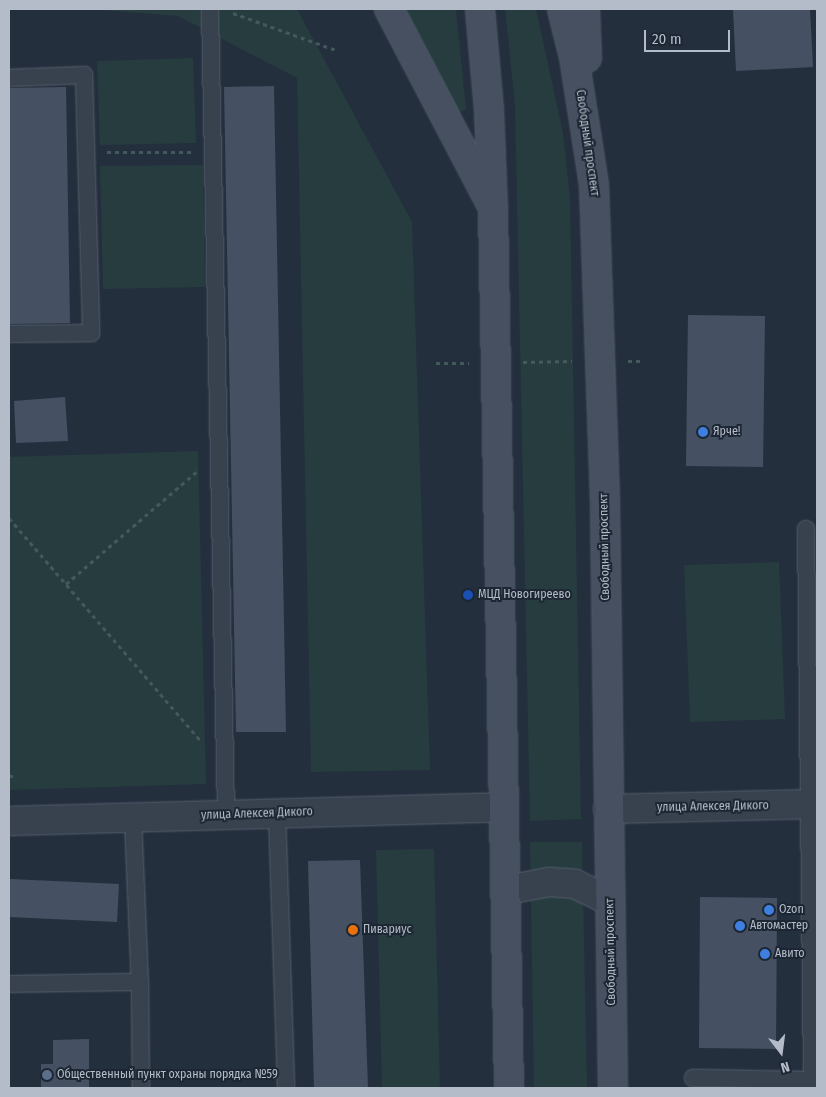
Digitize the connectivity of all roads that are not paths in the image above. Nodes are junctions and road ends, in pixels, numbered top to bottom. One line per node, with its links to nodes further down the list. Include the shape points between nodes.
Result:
1 (210, 9): 15 (lane)
2 (389, 9): 8 (main road)
3 (480, 9): 8 (main road, via 487,75)
4 (562, 9): 7 (main road, Свободный проспект, via 574,57)
5 (585, 9): 7 (main road)
6 (9, 78): 9 (lane, via 84,75 91,333)
7 (594, 184): 13 (main road, Свободный проспект)
8 (493, 208): 12 (main road)
9 (9, 334)
10 (806, 529): 11 (lane)
11 (814, 804): 13 (street, улица Алексея Дикого); 22 (lane, via 812,1080)
12 (504, 807): 14 (street, улица Алексея Дикого); 18 (main road)
13 (608, 809): 19 (main road, Свободный проспект)
14 (277, 813): 15 (street, улица Алексея Дикого); 24 (lane)
15 (226, 815): 16 (street, улица Алексея Дикого)
16 (132, 818): 17 (street, улица Алексея Дикого); 20 (lane)
17 (9, 821)
18 (506, 890): 19 (street, via 550,882 575,884); 25 (main road)
19 (610, 901): 26 (main road, Свободный проспект)
20 (140, 982): 21 (lane); 23 (lane)
21 (9, 984)
22 (693, 1078)
23 (141, 1088)
24 (286, 1088)
25 (509, 1088)
26 (613, 1088)

